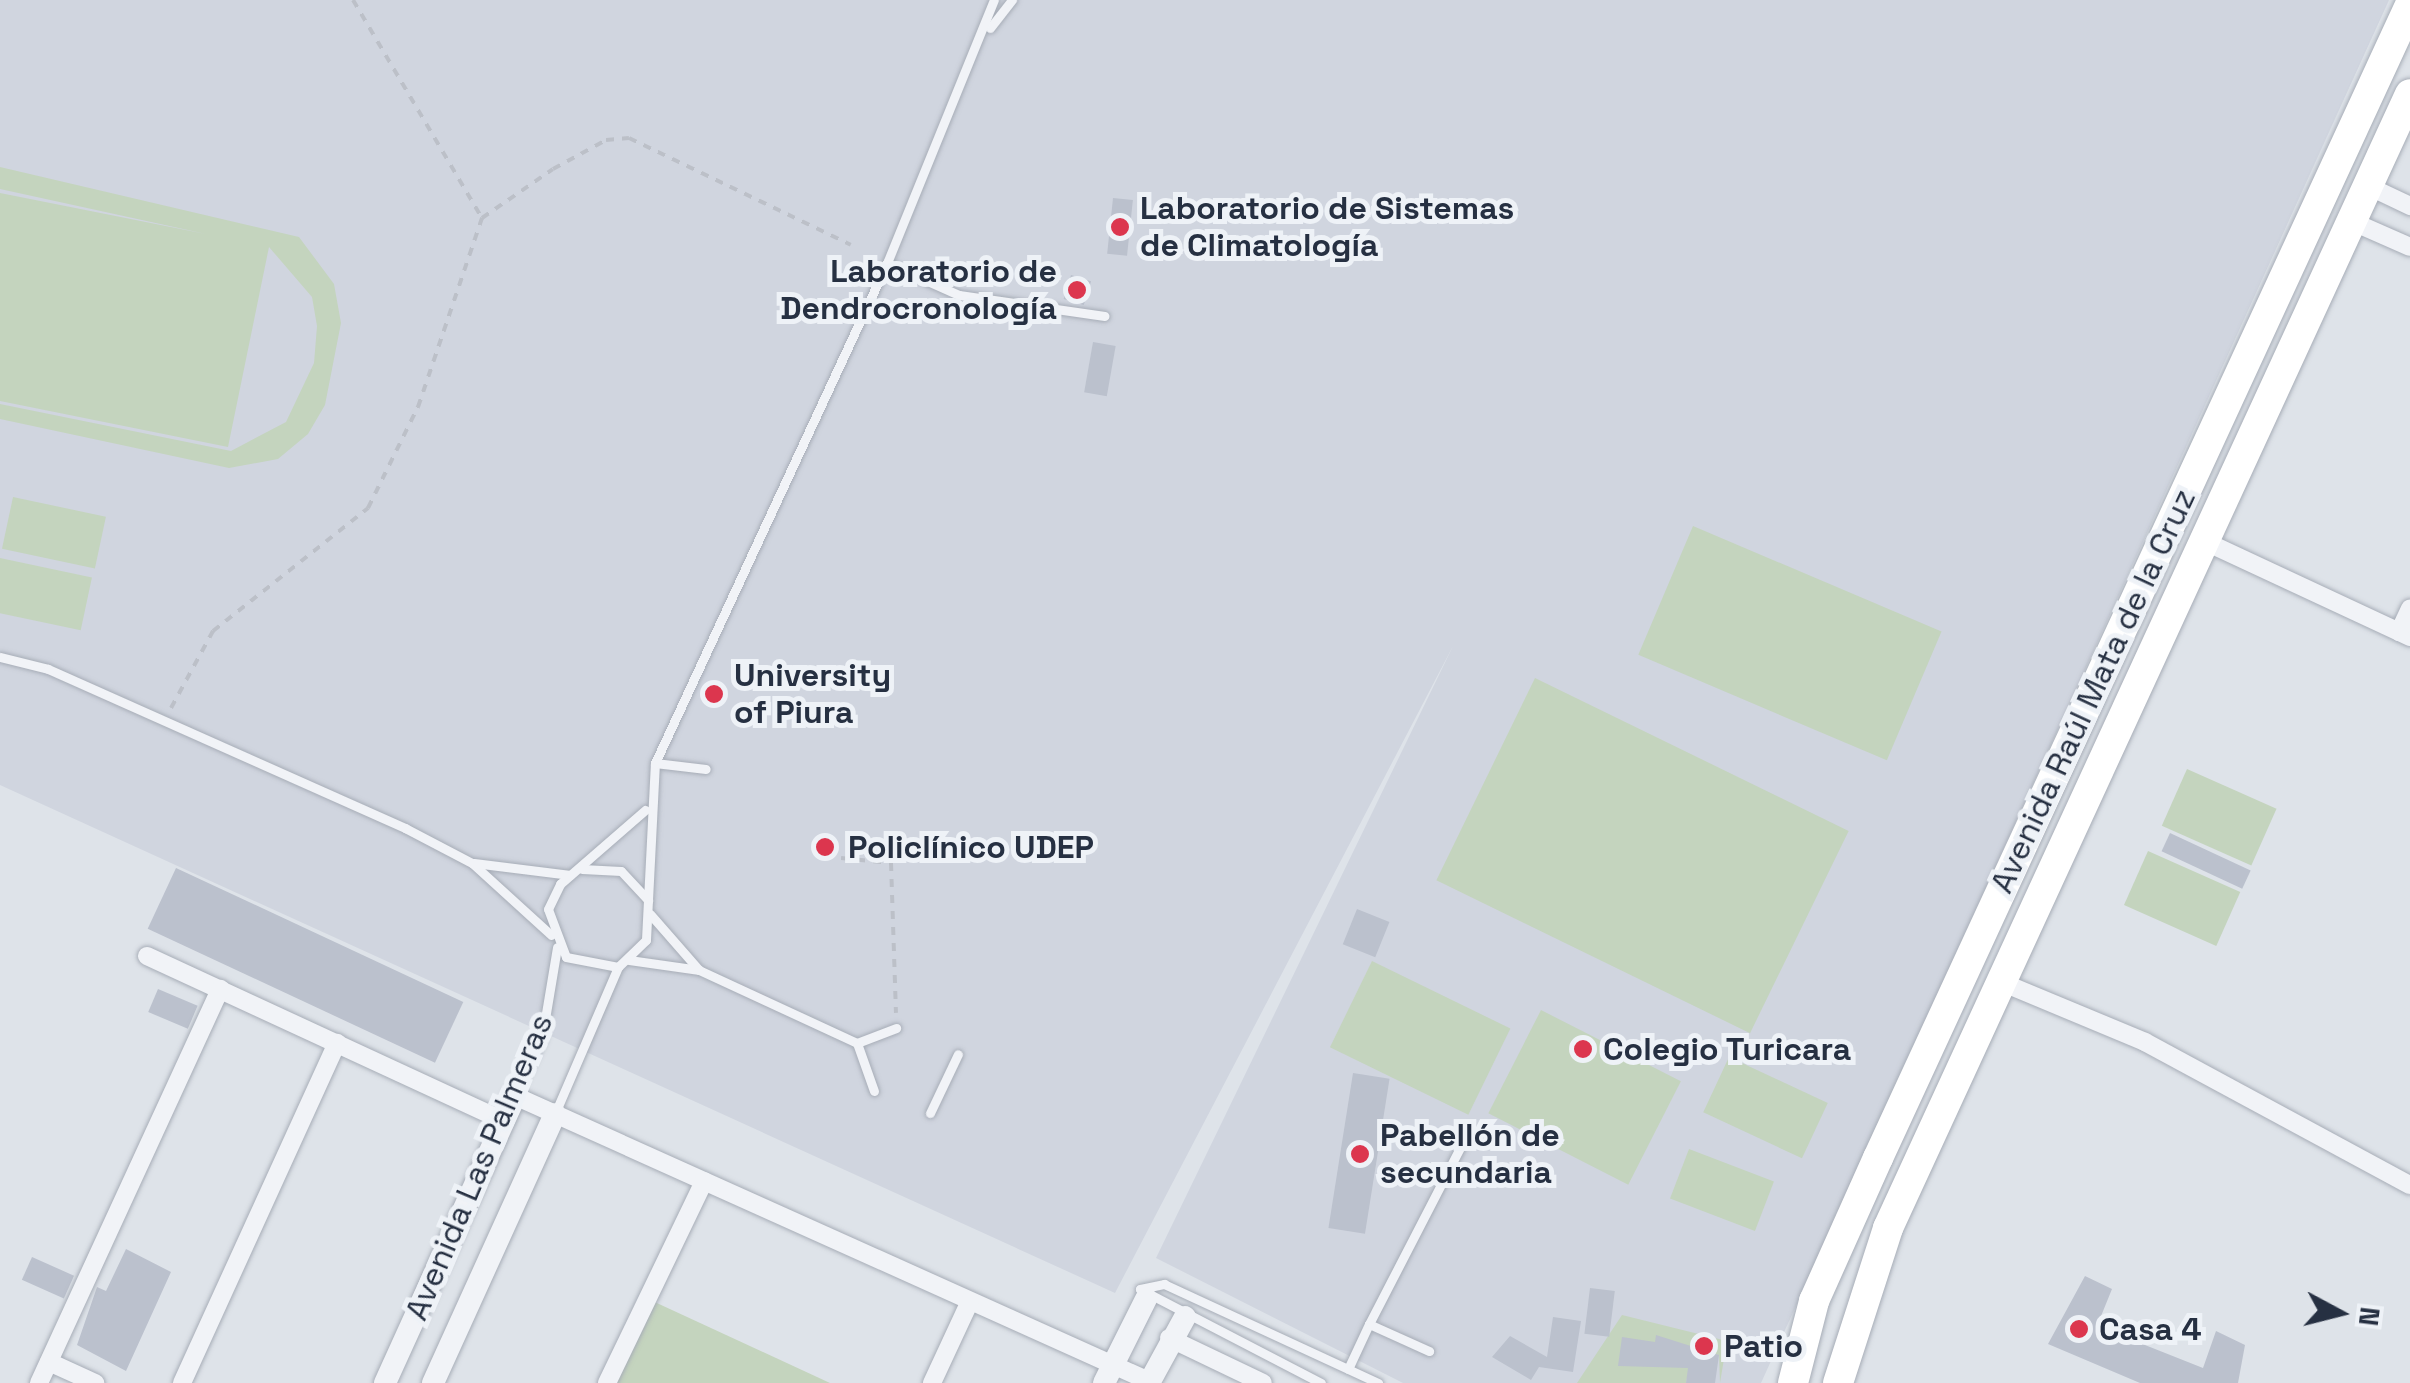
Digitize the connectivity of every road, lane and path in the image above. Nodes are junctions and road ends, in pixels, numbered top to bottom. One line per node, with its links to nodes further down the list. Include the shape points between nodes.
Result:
1 (353, 0): 9 (path, via 379,54 430,116)
2 (994, 0): 5 (lane)
3 (1012, 0): 5 (lane)
4 (2410, 5): 69 (main road, Avenida Raúl Mata de la Cruz, via 1814,1301)
5 (988, 30): 13 (lane)
6 (2410, 94): 7 (main road, Avenida Raúl Mata de la Cruz)
7 (2368, 186): 8 (street); 10 (main road, Avenida Raúl Mata de la Cruz)
8 (2410, 206)
9 (482, 218): 11 (path, via 606,140 629,138); 19 (path, via 418,408 368,508 213,631)
10 (2352, 221): 12 (street); 15 (main road, Avenida Raúl Mata de la Cruz)
11 (851, 245)
12 (2410, 247)
13 (888, 263): 14 (lane, via 959,295); 20 (lane)
14 (1104, 316)
15 (2204, 540): 17 (street, via 2376,629); 35 (main road, Avenida Raúl Mata de la Cruz)
16 (2410, 608): 17 (street)
17 (2404, 634)
18 (0, 657): 19 (lane)
19 (164, 720): 24 (lane)
20 (654, 762): 21 (lane); 22 (lane)
21 (706, 768)
22 (646, 810): 25 (lane); 27 (lane)
23 (841, 858): 37 (path, via 891,862)
24 (472, 863): 26 (lane); 29 (lane)
25 (582, 869): 26 (lane); 27 (lane, via 621,871)
26 (570, 875): 29 (lane, via 548,908)
27 (648, 900): 28 (lane)
28 (650, 914): 32 (lane); 34 (lane)
29 (551, 935): 30 (lane)
30 (557, 948): 33 (lane, via 577,964); 42 (lane, Avenida Las Palmeras, via 546,1022)
31 (147, 956): 36 (street)
32 (629, 960): 33 (lane); 34 (lane)
33 (618, 967): 44 (lane, Avenida Las Palmeras)
34 (699, 970): 39 (lane)
35 (2001, 982): 48 (street, via 2145,1042); 70 (main road, Avenida Raúl Mata de la Cruz, via 1888,1228)
36 (220, 989): 38 (street); 55 (street)
37 (896, 1028): 39 (lane)
38 (337, 1043): 45 (street); 61 (street)
39 (858, 1044): 41 (lane)
40 (958, 1054): 43 (lane)
41 (874, 1091)
42 (515, 1096): 44 (street); 45 (street, Avenida Las Palmeras)
43 (930, 1113)
44 (555, 1114): 47 (street); 63 (street, Avenida Las Palmeras)
45 (504, 1121): 62 (street, Avenida Las Palmeras)
46 (1470, 1128): 52 (lane)
47 (704, 1181): 50 (street); 64 (street)
48 (2410, 1185)
49 (1146, 1299): 51 (lane); 56 (lane, via 1147,1280 1164,1284); 57 (street)
50 (970, 1301): 57 (street); 65 (street)
51 (1185, 1318): 53 (street); 67 (lane)
52 (1368, 1324): 54 (lane); 56 (lane)
53 (1170, 1338): 58 (street); 66 (street)
54 (1429, 1351)
55 (48, 1362): 59 (street); 60 (street)
56 (1348, 1369): 68 (lane)
57 (1108, 1374): 58 (street)
58 (1149, 1382)
59 (40, 1383)
60 (95, 1383)
61 (182, 1383)
62 (385, 1383)
63 (433, 1383)
64 (607, 1383)
65 (932, 1383)
66 (1262, 1383)
67 (1321, 1383)
68 (1378, 1383)
69 (1792, 1383)
70 (1838, 1383)

